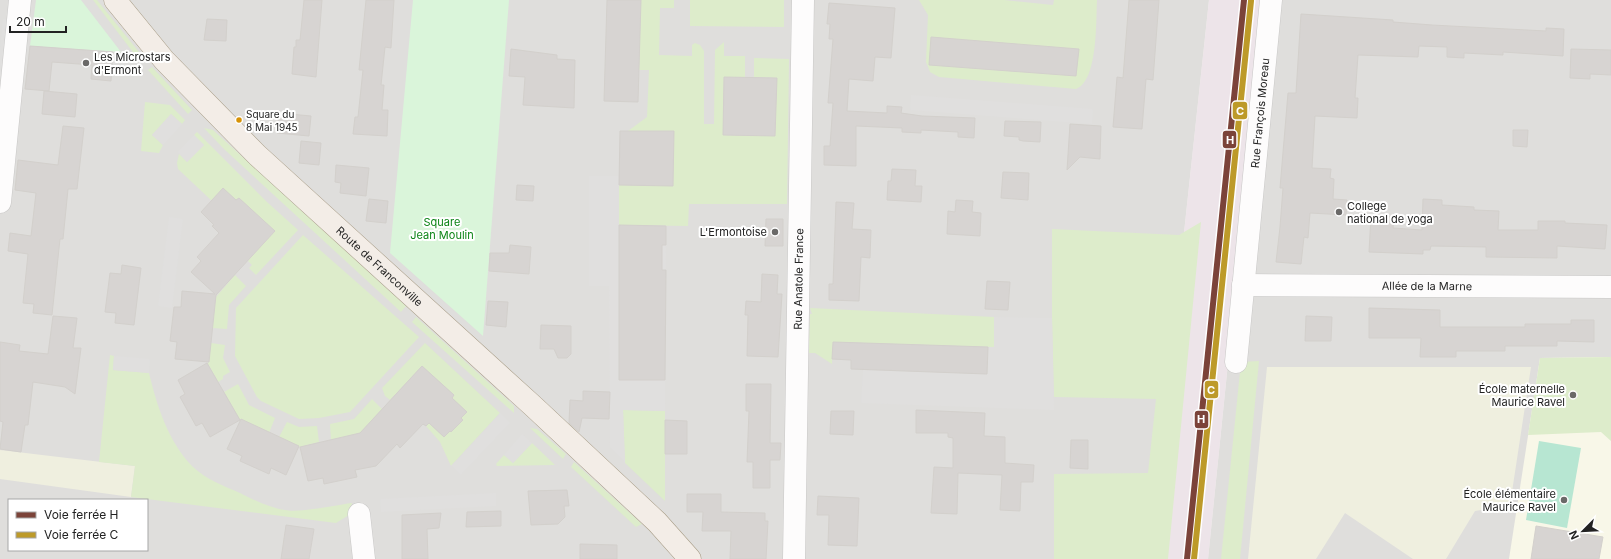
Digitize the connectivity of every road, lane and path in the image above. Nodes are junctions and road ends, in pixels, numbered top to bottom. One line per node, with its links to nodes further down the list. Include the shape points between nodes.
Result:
1 (20, 0): 5 (street)
2 (115, 0): 10 (main road, Route de Franconville, via 164,60 257,155)
3 (803, 0): 14 (street, Rue Anatole France)
4 (1271, 0): 6 (street, Rue François Moreau)
5 (0, 202)
6 (1243, 285): 7 (street, Allée de la Marne); 8 (street)
7 (1611, 287)
8 (1236, 362)
9 (359, 514): 11 (street)
10 (657, 522): 12 (main road, Route de Franconville); 13 (main road, Route de Franconville)
11 (364, 559)
12 (690, 559)
13 (706, 559)
14 (794, 559)

